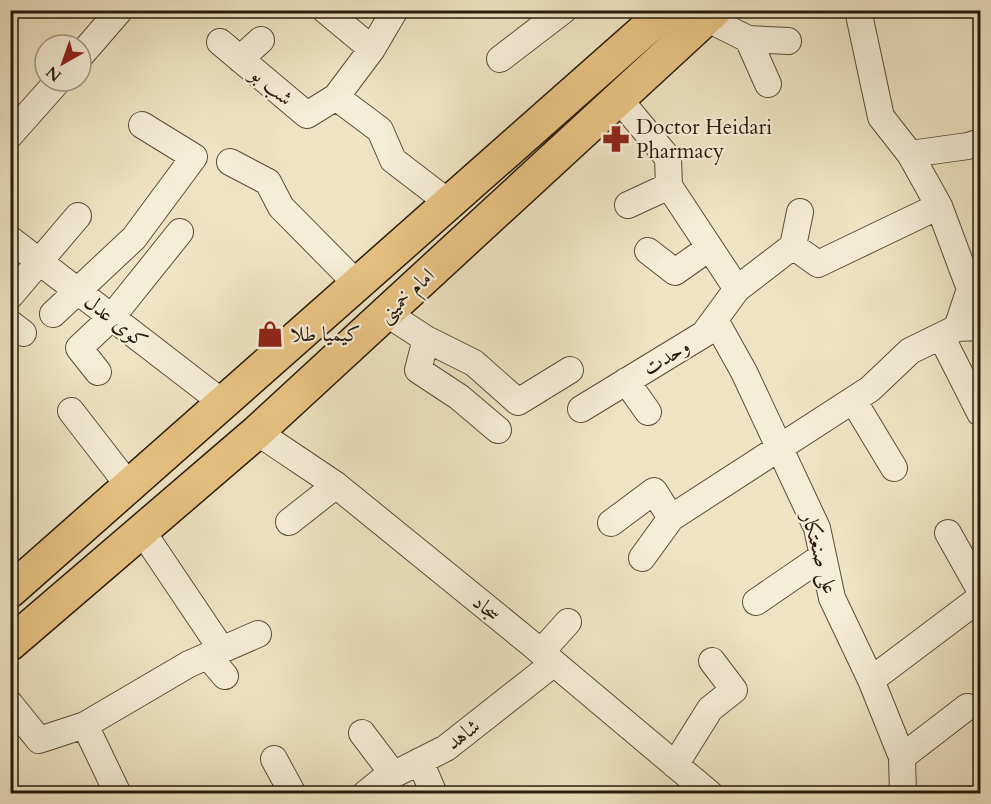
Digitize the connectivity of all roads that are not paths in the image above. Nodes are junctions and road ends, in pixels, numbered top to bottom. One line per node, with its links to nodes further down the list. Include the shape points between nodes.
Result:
1 (120, 10): 10 (street)
2 (325, 10): 13 (street)
3 (395, 10): 13 (street, شب بو)
4 (564, 10): 15 (street)
5 (667, 10): 26 (main road, امام خمینی)
6 (858, 10): 23 (street, via 881,117)
7 (711, 14): 8 (street); 19 (main road, امام خمینی)
8 (748, 39): 11 (street); 16 (street)
9 (261, 40): 14 (street)
10 (93, 41)
11 (788, 41)
12 (220, 42): 14 (street, شب بو)
13 (372, 49): 18 (street, شب بو)
14 (240, 59): 18 (street, شب بو, via 307,116)
15 (500, 59)
16 (768, 84)
17 (47, 93): 21 (street)
18 (336, 97): 26 (street, via 380,130 393,160)
19 (619, 99): 25 (street, via 668,158); 41 (main road, امام خمینی)
20 (142, 125): 39 (street, via 194,157 134,238)
21 (10, 135)
22 (981, 142): 23 (street)
23 (910, 154): 28 (street)
24 (230, 162): 37 (street, via 268,182 281,207)
25 (669, 186): 27 (street); 34 (street)
26 (449, 203): 37 (main road, امام خمینی)
27 (628, 205)
28 (939, 206): 33 (street, via 818,264); 45 (street, via 970,289)
29 (800, 212): 33 (street)
30 (78, 216): 36 (street)
31 (180, 232): 43 (street)
32 (10, 239): 36 (street, کوی عدل)
33 (793, 246): 38 (street, وحدت)
34 (709, 248): 35 (street, via 675,272); 38 (street)
35 (648, 251)
36 (40, 262): 39 (street, کوی عدل); 40 (street)
37 (357, 284): 51 (main road, امام خمینی)
38 (737, 290): 44 (street, وحدت)
39 (77, 291): 42 (street); 43 (street, کوی عدل)
40 (10, 296)
41 (387, 313): 46 (street); 57 (main road, امام خمینی)
42 (53, 314)
43 (111, 318): 48 (street, via 79,348); 51 (street, کوی عدل)
44 (715, 320): 49 (street, وحدت, via 704,334); 58 (street, علی صنعتکار)
45 (960, 330): 50 (street, via 910,351); 55 (street)
46 (426, 339): 47 (street, via 474,363 518,402); 56 (street, via 418,370)
47 (570, 370)
48 (98, 372)
49 (626, 381): 52 (street, وحدت); 54 (street)
50 (853, 400): 58 (street); 59 (street)
51 (223, 403): 57 (main road); 61 (main road, امام خمینی)
52 (581, 409)
53 (71, 411): 61 (street)
54 (648, 411)
55 (981, 413)
56 (498, 430)
57 (258, 432): 60 (street, سجاد); 65 (main road, امام خمینی)
58 (780, 449): 62 (street); 67 (street, علی صنعتکار, via 817,528)
59 (894, 468)
60 (336, 485): 63 (street); 77 (street, سجاد)
61 (129, 486): 70 (main road, امام خمینی)
62 (671, 518): 64 (street, via 654,491); 68 (street)
63 (289, 522)
64 (611, 523)
65 (142, 531): 75 (main road, امام خمینی); 76 (street)
66 (948, 533): 69 (street)
67 (823, 556): 72 (street); 80 (street, علی صنعتکار, via 832,598)
68 (642, 558)
69 (981, 590)
70 (10, 591)
71 (981, 598): 80 (street)
72 (756, 602)
73 (568, 622): 77 (street, شاهد)
74 (258, 633): 76 (street)
75 (10, 644)
76 (215, 653): 79 (street); 83 (street)
77 (548, 658): 87 (street, شاهد, via 446,748); 88 (street, سجاد)
78 (712, 661): 88 (street, via 734,690 710,709)
79 (225, 676)
80 (871, 680): 85 (street, علی صنعتکار)
81 (10, 704): 83 (street, via 39,740)
82 (967, 707): 85 (street)
83 (85, 725): 91 (street)
84 (362, 734): 89 (street)
85 (902, 757): 95 (street, علی صنعتکار)
86 (274, 759): 92 (street)
87 (420, 761): 89 (street, شاهد); 94 (street)
88 (675, 765): 90 (street, سجاد)
89 (393, 774): 93 (street, شاهد)
90 (702, 791)
91 (118, 794)
92 (293, 794)
93 (365, 794)
94 (434, 794)
95 (903, 794)

